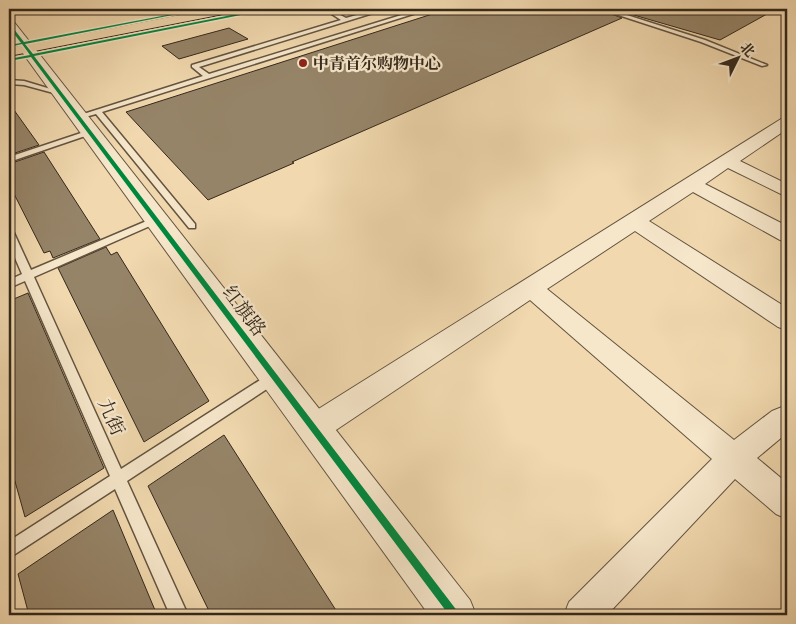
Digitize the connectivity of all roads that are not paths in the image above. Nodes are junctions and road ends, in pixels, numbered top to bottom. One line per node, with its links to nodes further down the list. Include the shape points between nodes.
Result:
1 (202, 9): 10 (highway)
2 (229, 9): 10 (highway)
3 (326, 9): 9 (lane)
4 (381, 9): 9 (lane)
5 (426, 9): 12 (lane)
6 (603, 9): 11 (lane)
7 (781, 9): 8 (lane)
8 (787, 10)
9 (345, 20): 12 (lane, via 194,66)
10 (15, 43): 14 (street, 红旗路)
11 (764, 64)
12 (208, 77): 15 (lane)
13 (9, 82): 14 (lane)
14 (61, 94): 15 (street, 红旗路)
15 (89, 120): 17 (lane); 21 (street, 红旗路); 23 (lane)
16 (778, 133): 18 (street)
17 (9, 160)
18 (727, 161): 19 (street); 20 (street)
19 (692, 184): 22 (street); 25 (street)
20 (787, 191)
21 (156, 220): 26 (lane); 30 (street, 红旗路)
22 (634, 222): 28 (street); 29 (street)
23 (192, 226)
24 (9, 233): 26 (lane, 九街)
25 (787, 235)
26 (28, 276): 27 (lane); 34 (lane, 九街)
27 (9, 284)
28 (531, 288): 32 (street); 33 (street)
29 (787, 320)
30 (275, 377): 32 (street, 红旗路); 34 (lane)
31 (782, 420): 33 (street)
32 (314, 428): 38 (street, 红旗路)
33 (734, 458): 35 (street); 39 (street)
34 (118, 479): 36 (lane); 37 (lane, 九街)
35 (787, 503)
36 (9, 550)
37 (179, 615)
38 (455, 615)
39 (582, 615)

